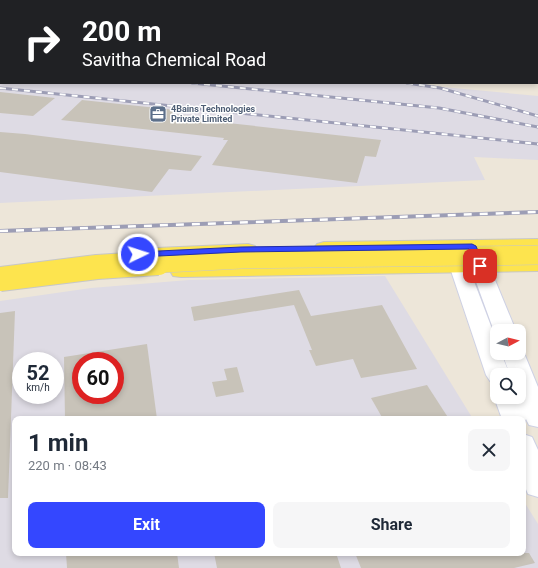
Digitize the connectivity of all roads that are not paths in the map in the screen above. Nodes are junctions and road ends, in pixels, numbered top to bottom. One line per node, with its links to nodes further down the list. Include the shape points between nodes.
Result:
1 (538, 245): 3 (main road)
2 (538, 255): 6 (main road, bridge, via 241,259 97,267)
3 (466, 256): 4 (main road); 5 (main road, via 180,252 97,257); 7 (main road, via 181,271 97,277); 8 (main road); 10 (main road)
4 (538, 265)
5 (0, 269)
6 (0, 279)
7 (0, 289)
8 (501, 324)
9 (516, 360): 13 (main road)
10 (496, 368)
11 (509, 404): 12 (main road)
12 (513, 416)
13 (538, 418)
14 (526, 452): 15 (main road)
15 (538, 486)

